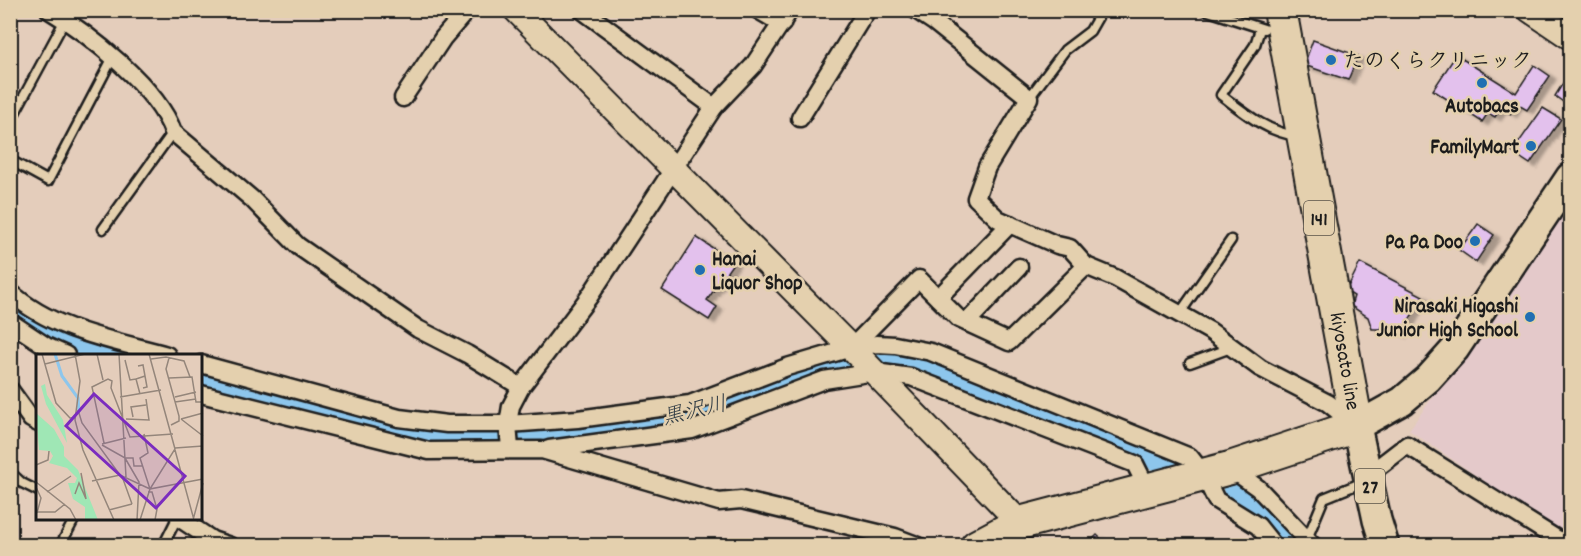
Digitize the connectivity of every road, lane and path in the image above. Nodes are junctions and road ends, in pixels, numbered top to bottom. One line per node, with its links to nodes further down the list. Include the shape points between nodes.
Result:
1 (49, 10): 12 (street)
2 (466, 10): 16 (street)
3 (516, 10): 24 (street)
4 (582, 10): 18 (street)
5 (759, 10): 11 (street)
6 (867, 10): 19 (street)
7 (916, 10): 17 (street)
8 (1102, 10): 17 (lane, via 1090,31 1065,50)
9 (1205, 10): 13 (lane)
10 (1530, 10): 14 (street)
11 (786, 17): 18 (street, via 753,66)
12 (65, 20): 15 (street); 20 (lane)
13 (1274, 23): 22 (highway, kiyosato line / 141); 22 (lane, via 1221,95 1256,122 1274,131)
14 (1570, 37)
15 (113, 57): 21 (street, via 151,96 170,121); 23 (lane, via 48,181)
16 (403, 98)
17 (1029, 98): 26 (street, via 987,167 976,198 998,219)
18 (714, 107): 24 (street)
19 (800, 118)
20 (10, 122)
21 (173, 132): 27 (lane); 43 (street, via 252,199 298,246 418,329)
22 (1304, 137): 51 (highway, kiyosato line / 141)
23 (10, 160)
24 (672, 168): 37 (street); 43 (street, via 589,297)
25 (1570, 177): 51 (main road, via 1455,349 1402,401)
26 (1010, 224): 29 (street, via 1070,248); 32 (street)
27 (103, 229)
28 (1231, 240): 33 (lane)
29 (1086, 266): 33 (street); 35 (street, via 1009,342)
30 (1019, 267): 35 (street)
31 (10, 292): 39 (street, via 44,316 71,328)
32 (938, 298): 35 (street); 37 (street, via 919,279)
33 (1180, 313): 36 (street)
34 (10, 321): 38 (street)
35 (967, 322)
36 (1233, 347): 40 (lane); 51 (street, via 1260,368 1328,403)
37 (851, 348): 42 (street); 46 (street, via 788,367); 47 (street, via 876,344 931,352)
38 (64, 354)
39 (163, 354)
40 (1190, 363)
41 (202, 364): 48 (street)
42 (875, 372): 46 (street); 47 (street, via 911,377); 63 (street)
43 (521, 387): 52 (street, via 511,406)
44 (202, 394): 48 (street)
45 (12, 396): 50 (street)
46 (747, 396): 49 (street); 53 (street, via 692,430)
47 (1024, 406): 55 (street, via 1190,457); 59 (street, via 1135,464)
48 (327, 411): 52 (street, via 447,424); 52 (street, via 429,451)
49 (633, 412): 52 (street, via 578,419); 53 (street)
50 (36, 422)
51 (1357, 426): 55 (highway, kiyosato line); 57 (main road, 27)
52 (509, 437): 54 (street)
53 (636, 438): 54 (street)
54 (542, 450): 68 (street, via 719,502 741,500)
55 (1217, 471): 59 (highway, kiyosato line); 64 (street, via 1258,488); 70 (street, via 1216,500 1258,526)
56 (10, 472): 58 (lane)
57 (1368, 477): 64 (lane, via 1324,498); 71 (main road, 27); 72 (street, via 1407,445)
58 (36, 490)
59 (1148, 490): 63 (highway, kiyosato line)
60 (74, 520): 65 (lane)
61 (177, 520): 66 (lane)
62 (180, 520): 67 (street)
63 (1020, 523): 69 (highway, kiyosato line)
64 (1310, 542)
65 (60, 546)
66 (163, 546)
67 (230, 546)
68 (919, 546)
69 (977, 546)
70 (1274, 546)
71 (1385, 546)
72 (1568, 546)

